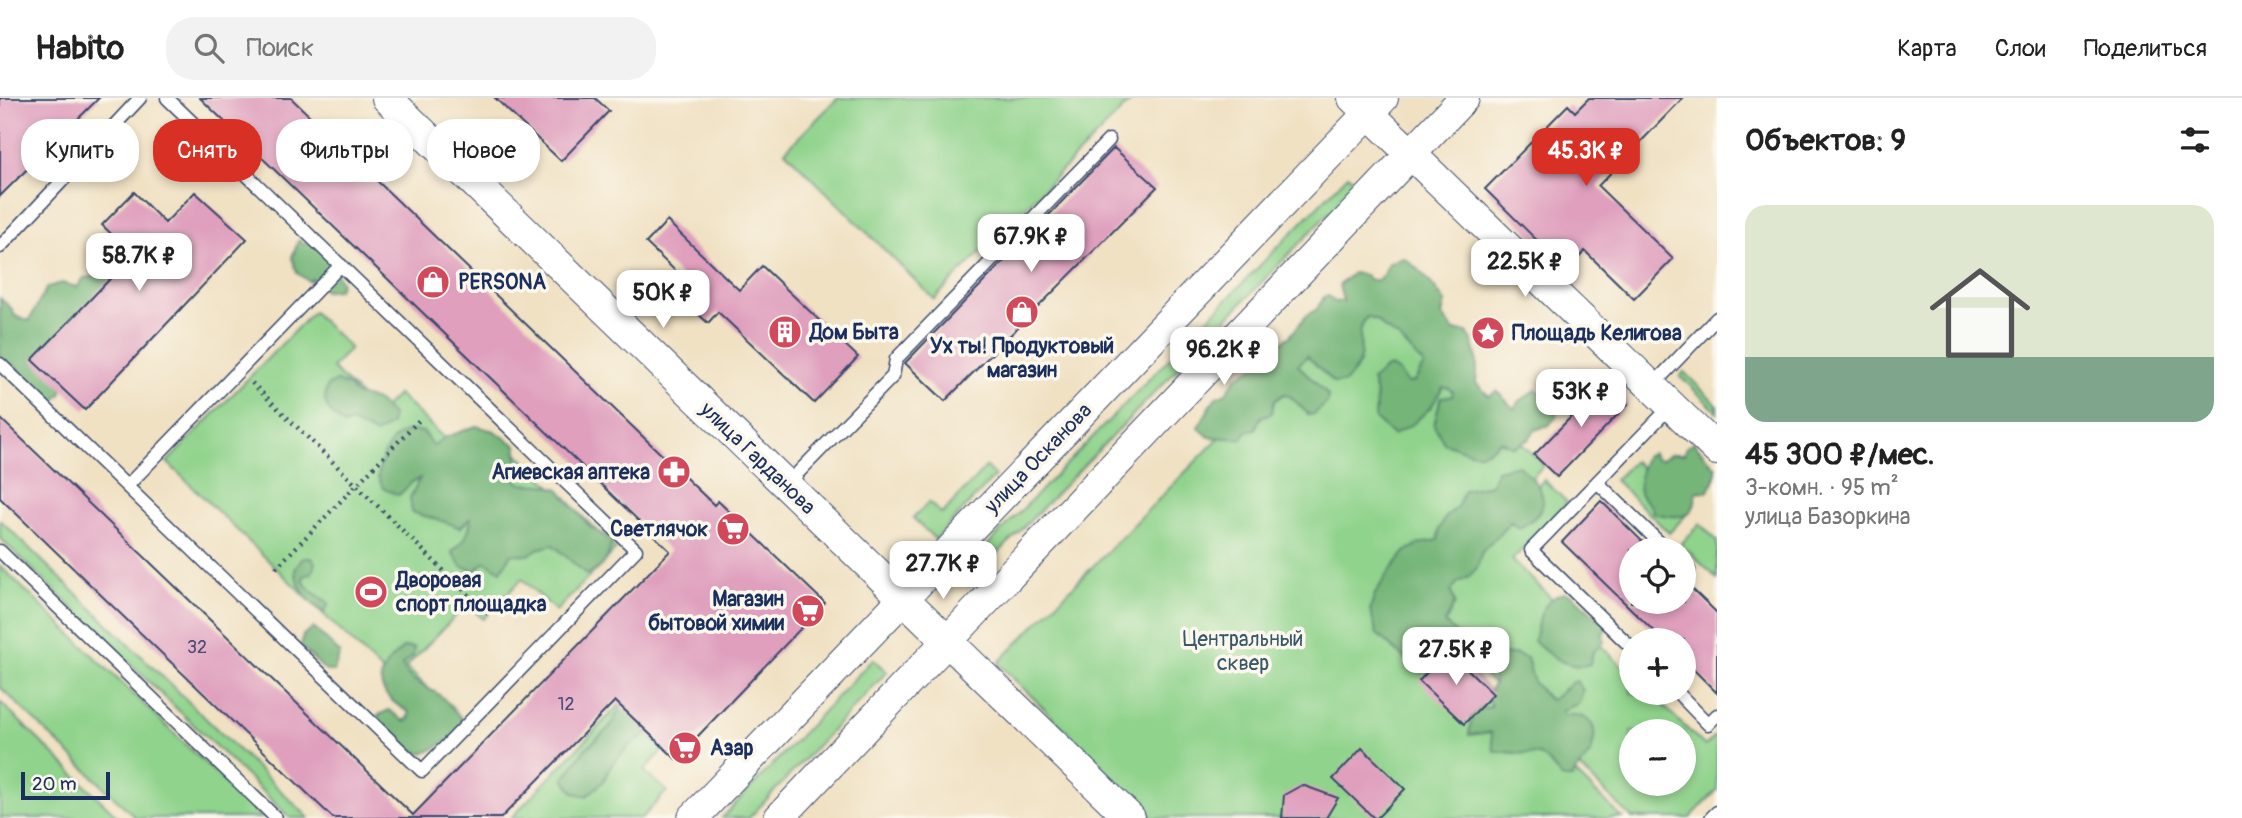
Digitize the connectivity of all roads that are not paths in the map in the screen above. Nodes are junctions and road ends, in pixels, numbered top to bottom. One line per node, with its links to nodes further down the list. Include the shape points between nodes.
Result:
1 (140, 98): 8 (lane)
2 (167, 98): 9 (lane)
3 (387, 98): 15 (street, улица Гарданова)
4 (1464, 98): 7 (street)
5 (1368, 103): 7 (street); 19 (street, улица Осканова)
6 (1109, 140): 15 (lane, via 896,359 893,376)
7 (1411, 153): 12 (street); 21 (street)
8 (0, 247)
9 (341, 265): 16 (lane); 16 (lane, via 636,550 422,771)
10 (1717, 318): 12 (lane)
11 (0, 364): 16 (lane)
12 (1662, 396): 13 (street); 14 (lane)
13 (1717, 450)
14 (1597, 482): 17 (lane); 20 (lane, via 1531,550)
15 (786, 485): 19 (street, улица Гарданова)
16 (127, 486)
17 (1654, 537)
18 (0, 551): 25 (lane)
19 (904, 599): 21 (street, улица Гарданова); 26 (street, улица Осканова)
20 (1619, 635)
21 (948, 641): 27 (street); 28 (street, улица Гарданова)
22 (1690, 705): 23 (lane, via 1708,724)
23 (1717, 715)
24 (1717, 812): 29 (lane)
25 (276, 818)
26 (693, 818)
27 (779, 818)
28 (1130, 818)
29 (1711, 818)

